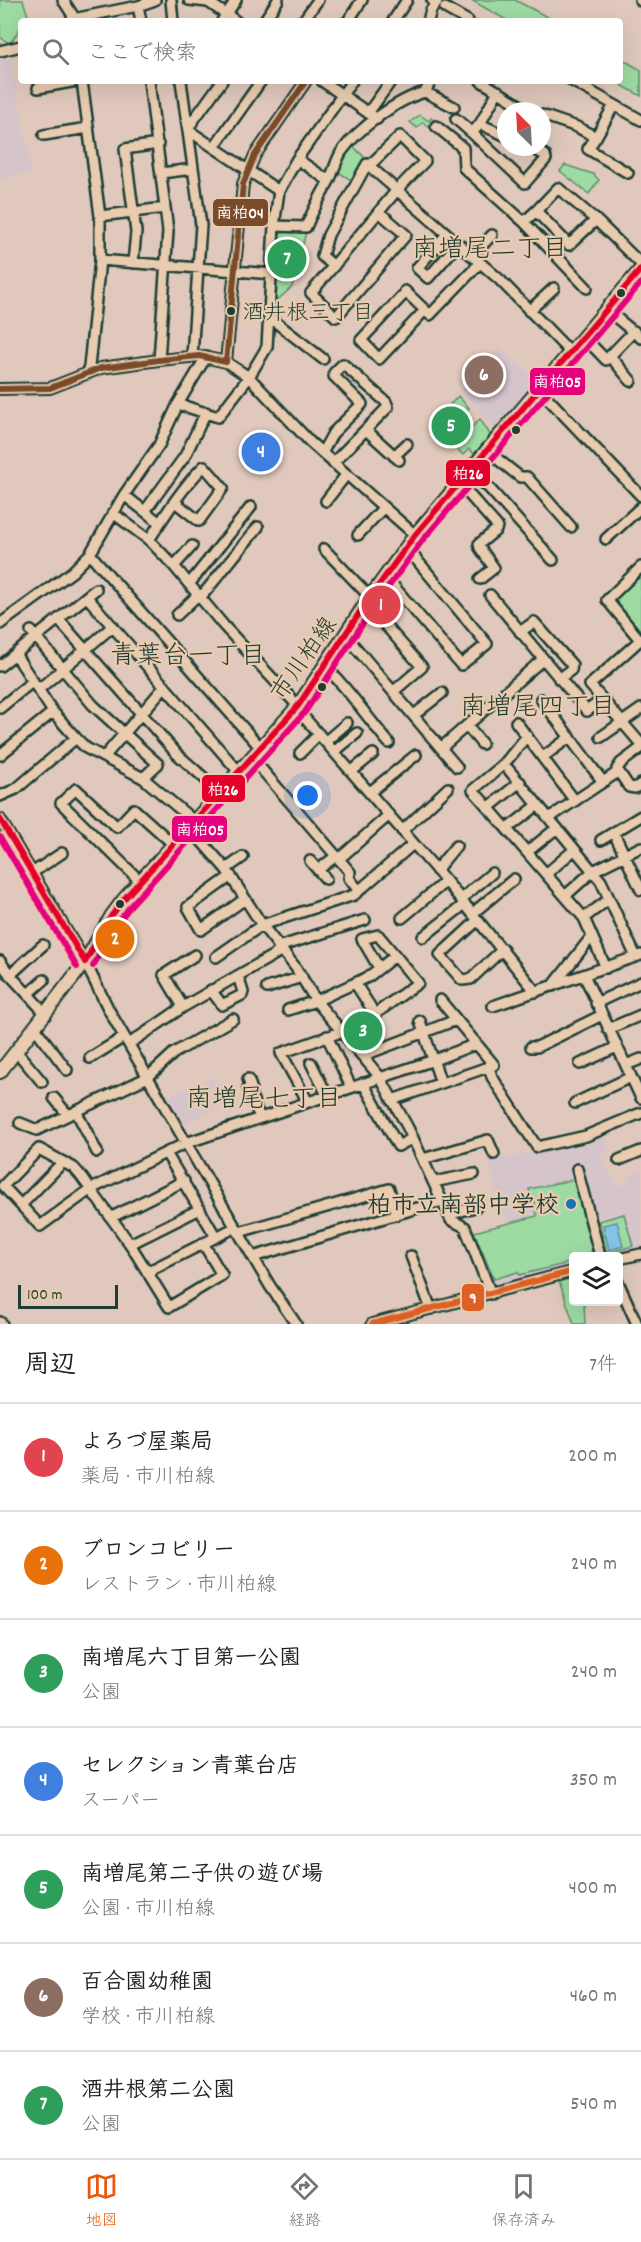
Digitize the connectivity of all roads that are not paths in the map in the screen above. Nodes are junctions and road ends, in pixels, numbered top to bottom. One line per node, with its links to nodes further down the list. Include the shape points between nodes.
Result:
1 (63, 0): 14 (street)
2 (155, 0): 12 (street)
3 (171, 0): 17 (street)
4 (189, 0): 11 (street)
5 (236, 0): 18 (street)
6 (278, 0): 19 (street)
7 (318, 0): 20 (street)
8 (362, 0): 21 (street)
9 (407, 0): 22 (street)
10 (432, 0): 23 (street, via 437,3)
11 (209, 1): 18 (street)
12 (138, 6): 15 (street); 16 (street)
13 (445, 8): 24 (street)
14 (72, 18)
15 (82, 18)
16 (140, 18)
17 (173, 18)
18 (224, 18)
19 (266, 18)
20 (305, 18)
21 (350, 18)
22 (395, 18)
23 (429, 18)
24 (459, 18)
25 (18, 47): 26 (street)
26 (0, 51)
27 (60, 84): 40 (street)
28 (82, 84): 54 (street)
29 (149, 84): 60 (street)
30 (182, 84): 55 (street)
31 (220, 84): 55 (street)
32 (259, 84): 61 (street)
33 (304, 84): 66 (street)
34 (326, 84): 43 (street)
35 (350, 84): 43 (street)
36 (389, 84): 47 (street)
37 (429, 84): 42 (street)
38 (486, 84): 41 (street)
39 (577, 84): 45 (street)
40 (38, 88)
41 (498, 91): 44 (street); 52 (street)
42 (425, 92): 46 (street); 50 (street, via 402,101)
43 (342, 95): 47 (street); 63 (street)
44 (516, 102)
45 (614, 105): 51 (street); 59 (street)
46 (454, 107)
47 (368, 113): 50 (street)
48 (456, 118): 57 (street)
49 (551, 118): 59 (street)
50 (377, 119): 69 (street, via 350,141)
51 (641, 120)
52 (480, 124): 56 (street); 57 (street)
53 (436, 126): 78 (street, via 463,148 464,168)
54 (88, 128): 58 (street); 76 (street)
55 (188, 129): 61 (street); 65 (street)
56 (497, 132)
57 (472, 133): 62 (street, via 525,183)
58 (44, 135)
59 (596, 137): 68 (street, via 588,149)
60 (158, 144): 67 (street); 74 (street, via 125,149)
61 (214, 147): 66 (street)
62 (545, 156)
63 (297, 159): 69 (street); 71 (street)
64 (369, 166): 70 (street); 70 (street, via 400,136 425,161); 88 (street, via 328,234 322,256)
65 (193, 169): 67 (street); 90 (street, via 201,225)
66 (247, 171): 71 (street); 91 (street, via 240,195)
67 (161, 173): 72 (street)
68 (628, 173)
69 (329, 181): 79 (street, via 306,227)
70 (397, 190): 75 (street); 80 (street)
71 (279, 191): 79 (street)
72 (165, 208): 74 (street); 87 (street)
73 (536, 211): 77 (street, via 558,188); 77 (street, via 569,245); 78 (street)
74 (134, 212): 76 (street); 85 (street)
75 (379, 212): 88 (street); 88 (street, via 406,235 336,317 311,293)
76 (100, 216): 84 (street)
77 (596, 220): 89 (street)
78 (524, 222): 95 (street)
79 (274, 226): 92 (street)
80 (447, 234): 82 (street); 82 (street, via 417,268 428,278)
81 (492, 235): 83 (street)
82 (458, 244): 83 (street)
83 (472, 256): 86 (street)
84 (100, 260): 85 (street); 109 (street)
85 (133, 263): 87 (street)
86 (480, 263): 96 (street, via 430,315); 97 (street)
87 (165, 265): 90 (street); 107 (street)
88 (334, 266)
89 (641, 267): 93 (main road, 市川柏線)
90 (198, 269): 91 (street); 103 (street)
91 (235, 271): 92 (street); 108 (street)
92 (273, 274): 99 (street)
93 (637, 283): 98 (main road, 市川柏線)
94 (554, 288): 97 (street)
95 (586, 288)
96 (425, 310): 96 (street, via 405,291 361,340 379,359)
97 (529, 310): 102 (street)
98 (607, 310): 100 (street); 101 (main road, 市川柏線)
99 (269, 317): 106 (street, via 310,344); 110 (street, via 267,347)
100 (638, 335): 105 (street)
101 (583, 336): 102 (main road, 市川柏線); 105 (street, via 606,360)
102 (570, 352): 113 (main road, 市川柏線)
103 (192, 356): 104 (street); 107 (street)
104 (206, 357): 108 (street); 114 (street)
105 (610, 357): 111 (street)
106 (323, 359)
107 (159, 360): 109 (street)
108 (226, 362): 110 (street)
109 (91, 372): 112 (street, via 50,388)
110 (249, 377): 115 (street, via 218,417); 119 (street)
111 (631, 381)
112 (0, 389)
113 (538, 389): 118 (main road, 市川柏線); 125 (street)
114 (178, 404): 115 (street); 124 (street, via 159,445)
115 (206, 412): 131 (street, via 185,456)
116 (366, 430): 117 (street, via 397,458); 119 (street, via 388,405 343,364 334,376 362,404 333,433); 120 (street)
117 (406, 444)
118 (486, 450): 121 (main road, 市川柏線); 135 (street, via 520,477 527,477)
119 (322, 453): 120 (street)
120 (333, 463): 122 (street)
121 (468, 471): 123 (main road, 市川柏線); 144 (street)
122 (346, 475): 126 (street); 130 (street)
123 (458, 482): 136 (main road, 市川柏線); 148 (street, via 497,526 479,546 494,568)
124 (124, 495): 131 (street); 132 (street)
125 (641, 496)
126 (326, 501)
127 (175, 502): 127 (street, via 204,466 223,488 199,520); 133 (street)
128 (251, 507): 149 (street)
129 (641, 507): 138 (street)
130 (383, 508): 136 (street); 137 (street)
131 (145, 511): 133 (street)
132 (113, 513): 139 (street); 143 (street)
133 (160, 523): 139 (street)
134 (258, 527): 151 (street)
135 (571, 527)
136 (415, 535): 141 (main road, 市川柏線)
137 (358, 536)
138 (606, 539)
139 (149, 540): 145 (street)
140 (192, 546): 145 (street)
141 (406, 547): 147 (main road, 市川柏線); 147 (street, via 487,644 461,665)
142 (324, 549): 154 (street)
143 (90, 554): 157 (street, via 72,572); 195 (street)
144 (554, 560)
145 (174, 566): 149 (street)
146 (641, 567): 174 (street, via 607,600 639,640 590,685)
147 (385, 576): 154 (main road, 市川柏線)
148 (480, 579)
149 (190, 583): 151 (street)
150 (96, 589): 153 (street)
151 (200, 595): 155 (street); 175 (street)
152 (490, 595): 159 (street)
153 (87, 597): 156 (street); 158 (street)
154 (368, 600): 161 (main road, 市川柏線); 171 (street, via 423,667)
155 (177, 615)
156 (58, 619): 160 (street); 162 (street)
157 (0, 624)
158 (113, 626): 162 (street); 170 (street)
159 (520, 633): 164 (street); 168 (street, via 534,622 572,665)
160 (33, 634): 163 (street); 167 (street)
161 (345, 635): 166 (main road, 市川柏線); 171 (street)
162 (86, 650): 167 (street); 179 (street)
163 (15, 654): 165 (street); 169 (street)
164 (542, 660): 168 (street); 184 (street)
165 (0, 666)
166 (325, 666): 175 (main road, 市川柏線); 192 (street)
167 (62, 669): 169 (street); 185 (street, via 93,705)
168 (559, 679): 174 (street, via 587,711)
169 (36, 685): 176 (street); 178 (street)
170 (165, 686): 179 (street); 207 (street)
171 (394, 691): 180 (street)
172 (442, 693): 180 (street)
173 (541, 699): 188 (street)
174 (602, 700): 183 (street)
175 (297, 707): 191 (street); 195 (main road, 市川柏線)
176 (0, 708)
177 (641, 710): 183 (street)
178 (53, 712): 190 (street); 200 (street)
179 (142, 713): 185 (street); 215 (street, via 177,754)
180 (414, 715): 196 (street)
181 (516, 722): 187 (street)
182 (347, 723): 191 (street)
183 (622, 723): 189 (street); 194 (street)
184 (467, 726): 193 (street); 196 (street)
185 (125, 733): 202 (street); 210 (street, via 158,764)
186 (357, 734): 197 (street)
187 (527, 736): 204 (street); 205 (street)
188 (570, 737): 204 (street); 212 (street)
189 (601, 737)
190 (76, 738): 202 (street); 217 (street, via 16,789)
191 (322, 738): 197 (street); 198 (street)
192 (389, 742)
193 (482, 744)
194 (641, 746): 209 (street, via 621,763)
195 (260, 747): 203 (main road, 市川柏線)
196 (441, 748): 206 (street)
197 (335, 751): 208 (street)
198 (300, 753)
199 (373, 754): 208 (street)
200 (0, 755)
201 (416, 755): 216 (street)
202 (104, 757): 210 (street)
203 (251, 757): 207 (main road, 市川柏線); 240 (street)
204 (543, 757): 218 (street)
205 (504, 764): 211 (street); 220 (street, via 473,790)
206 (457, 767)
207 (238, 771): 215 (main road, 市川柏線)
208 (352, 771): 216 (street)
209 (618, 772): 212 (street); 213 (street, via 629,787)
210 (143, 778): 225 (street)
211 (520, 782): 219 (street); 220 (street)
212 (603, 782): 218 (street)
213 (641, 784)
214 (448, 788): 228 (street)
215 (220, 792): 225 (main road, 市川柏線)
216 (370, 792): 221 (street)
217 (0, 796)
218 (575, 801): 223 (street)
219 (538, 805): 223 (street); 227 (street)
220 (488, 808): 227 (street)
221 (389, 815): 228 (street); 240 (street)
222 (641, 816): 229 (street)
223 (549, 818): 226 (street)
224 (0, 819): 246 (street)
225 (191, 824): 231 (main road, 市川柏線); 244 (street)
226 (556, 828): 235 (street); 236 (street)
227 (507, 829): 236 (street)
228 (402, 831): 232 (street)
229 (614, 833): 230 (street); 238 (street)
230 (601, 840)
231 (173, 844): 251 (main road, 市川柏線); 251 (street, via 134,809 117,826 76,789 61,803)
232 (413, 844): 243 (street); 254 (street)
233 (456, 846): 243 (street)
234 (641, 847): 238 (street)
235 (574, 850): 245 (street); 248 (street)
236 (527, 852): 248 (street)
237 (62, 853): 246 (street)
238 (624, 855): 245 (street); 253 (street)
239 (243, 857): 244 (street)
240 (338, 857): 242 (street); 254 (street)
241 (310, 861): 242 (street)
242 (318, 870): 249 (street)
243 (436, 870): 252 (street)
244 (228, 872): 256 (street); 256 (street, via 188,907 201,930)
245 (593, 872): 255 (street); 257 (street)
246 (32, 873): 274 (street)
247 (492, 873): 258 (street)
248 (546, 874): 255 (street)
249 (326, 879)
250 (513, 879): 259 (street)
251 (140, 881): 274 (main road, 市川柏線, via 112,915)
252 (446, 881): 258 (street); 260 (street)
253 (640, 884)
254 (359, 891): 263 (street)
255 (566, 896): 261 (street)
256 (244, 899): 263 (street)
257 (609, 899): 261 (street); 272 (street)
258 (463, 901): 259 (street); 265 (street)
259 (476, 917): 268 (street); 268 (street, via 440,955 462,980 471,979)
260 (402, 918)
261 (584, 918): 264 (street)
262 (365, 920): 267 (street)
263 (262, 925): 267 (street); 271 (street)
264 (592, 936): 276 (street); 284 (street)
265 (423, 937)
266 (43, 945): 277 (street)
267 (279, 949): 278 (street); 280 (street)
268 (502, 949): 287 (street)
269 (195, 955): 293 (street, via 164,975)
270 (395, 956): 275 (street); 275 (street, via 378,935 362,939); 283 (street, via 418,983 375,1014)
271 (216, 957)
272 (639, 958): 276 (street)
273 (0, 962): 277 (street)
274 (85, 962): 295 (main road, 市川柏線); 306 (street)
275 (380, 968): 283 (street)
276 (606, 968): 279 (street)
277 (10, 975): 288 (street)
278 (238, 975): 286 (street); 286 (street, via 242,995 222,1005)
279 (584, 975): 284 (street); 291 (street)
280 (302, 977): 285 (street); 290 (street)
281 (44, 980): 288 (street)
282 (641, 982): 291 (street)
283 (355, 983): 290 (street)
284 (553, 986): 287 (street)
285 (267, 988)
286 (211, 990): 293 (street)
287 (536, 992): 292 (street)
288 (28, 994): 295 (street)
289 (440, 1000): 299 (street)
290 (316, 1001): 294 (street); 303 (street)
291 (596, 1003): 296 (street)
292 (493, 1006)
293 (183, 1007): 306 (street)
294 (288, 1010)
295 (46, 1014): 301 (main road, 市川柏線)
296 (602, 1015): 302 (street); 308 (street)
297 (641, 1015): 302 (street)
298 (233, 1019): 321 (street, via 174,1053)
299 (456, 1020): 304 (street); 307 (street)
300 (420, 1021): 304 (street)
301 (35, 1028): 310 (main road, 市川柏線); 319 (street)
302 (608, 1029): 309 (street)
303 (341, 1032): 305 (street); 311 (street)
304 (424, 1033): 311 (street); 314 (street)
305 (327, 1036): 328 (street); 333 (street, via 281,1053)
306 (126, 1041): 312 (street); 321 (street)
307 (476, 1044): 314 (street); 318 (street, via 494,1065)
308 (531, 1047)
309 (617, 1047): 316 (street); 317 (street)
310 (16, 1051): 320 (main road, 市川柏線); 325 (street)
311 (362, 1056): 322 (street)
312 (90, 1058)
313 (641, 1059): 317 (street)
314 (434, 1060): 322 (street); 327 (street)
315 (311, 1063): 330 (street)
316 (580, 1064)
317 (626, 1065): 323 (street)
318 (489, 1067): 327 (street); 336 (street, via 537,1147 585,1136)
319 (67, 1070)
320 (0, 1072)
321 (148, 1077): 335 (street); 340 (street)
322 (380, 1077): 326 (street); 332 (street)
323 (631, 1077): 329 (street); 334 (street)
324 (248, 1079): 337 (street)
325 (42, 1082)
326 (363, 1083): 328 (street); 339 (street, via 398,1146)
327 (441, 1083): 332 (street)
328 (351, 1087): 330 (street)
329 (640, 1093)
330 (327, 1095): 333 (street)
331 (54, 1098): 335 (street)
332 (392, 1100): 339 (street)
333 (308, 1102): 337 (street)
334 (575, 1102)
335 (72, 1113): 338 (street, via 37,1130); 342 (street)
336 (641, 1113)
337 (260, 1118): 340 (street)
338 (20, 1123)
339 (413, 1138): 345 (street)
340 (186, 1143): 343 (street); 360 (street)
341 (641, 1151): 346 (street)
342 (97, 1152)
343 (166, 1153): 350 (street); 352 (street)
344 (494, 1154): 345 (street, via 488,1140)
345 (423, 1159): 351 (street)
346 (619, 1160)
347 (63, 1162): 352 (street, via 74,1168); 354 (street); 354 (street, via 39,1149 3,1186)
348 (577, 1169): 364 (street)
349 (474, 1174): 351 (street)
350 (184, 1181): 356 (street); 359 (street)
351 (433, 1182): 353 (street)
352 (91, 1189): 354 (street, via 40,1226); 359 (street)
353 (441, 1201): 357 (street); 358 (street)
354 (21, 1205)
355 (477, 1206): 358 (street)
356 (200, 1209): 361 (street); 363 (street)
357 (398, 1215): 360 (street, via 389,1189); 367 (street)
358 (449, 1215): 372 (street, via 453,1222 465,1227)
359 (112, 1217): 363 (street)
360 (237, 1230): 361 (street); 367 (street)
361 (216, 1237): 362 (street)
362 (203, 1243): 369 (street); 369 (street, via 222,1275 169,1307)
363 (130, 1244): 369 (street)
364 (599, 1252)
365 (641, 1254): 368 (street)
366 (411, 1256): 373 (street)
367 (253, 1257): 374 (street)
368 (623, 1258)
369 (147, 1272)
370 (569, 1272): 372 (street)
371 (623, 1292): 376 (street)
372 (491, 1294): 373 (street)
373 (431, 1309): 375 (street)
374 (296, 1324)
375 (372, 1324)
376 (638, 1324)

